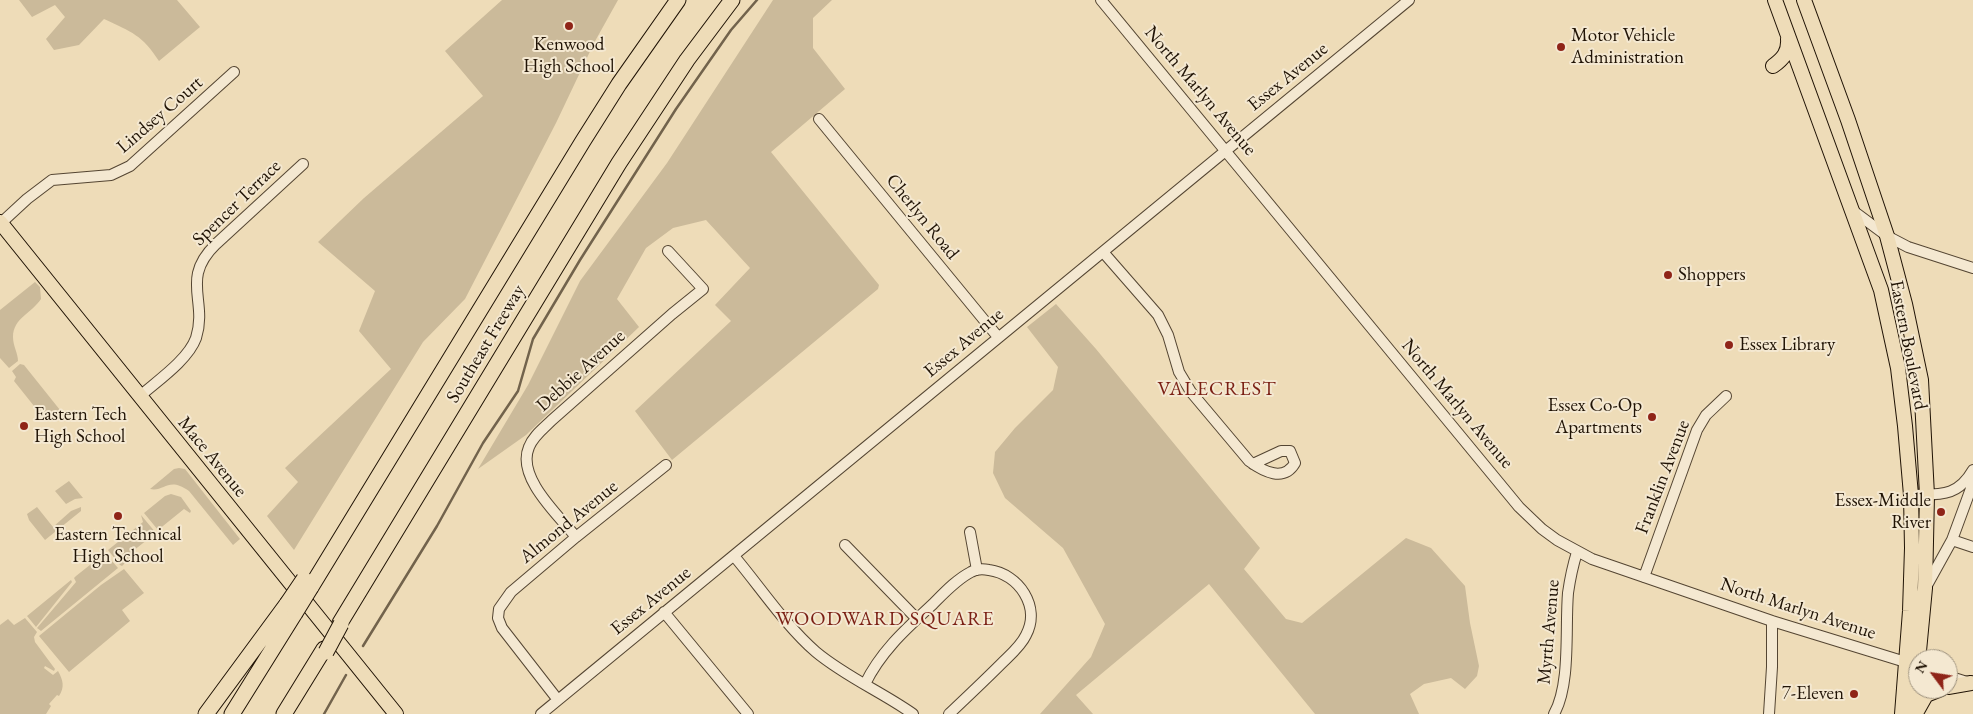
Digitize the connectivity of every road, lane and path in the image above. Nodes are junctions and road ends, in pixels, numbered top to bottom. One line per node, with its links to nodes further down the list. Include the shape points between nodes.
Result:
1 (678, 0): 40 (highway, Southeast Freeway, bridge, via 619,84 372,487)
2 (732, 0): 46 (highway, Southeast Freeway, bridge, via 687,60 619,163)
3 (1101, 0): 13 (street, North Marlyn Avenue)
4 (1409, 0): 13 (street, Essex Avenue)
5 (1775, 0): 9 (main road, Eastern Boulevard)
6 (1804, 0): 8 (main road, Eastern Boulevard)
7 (1810, 0): 8 (main road)
8 (1810, 14): 17 (main road, Eastern Boulevard)
9 (1788, 35): 10 (main road, via 1786,55); 15 (main road, Eastern Boulevard)
10 (1772, 66)
11 (234, 72): 16 (street, Lindsey Court, via 130,166 111,175 52,180)
12 (820, 119): 21 (street, Cherlyn Road)
13 (1226, 150): 19 (street, Essex Avenue); 35 (street, North Marlyn Avenue, via 1519,507 1542,529)
14 (303, 164): 22 (street, Spencer Terrace, via 204,256 196,277 198,320 193,344 186,356)
15 (1851, 210): 17 (street); 28 (main road, Eastern Boulevard, via 1881,290 1898,368)
16 (0, 223): 22 (main road, Mace Avenue)
17 (1887, 236): 20 (street); 29 (main road, Eastern Boulevard, via 1921,380)
18 (668, 251): 31 (street, Debbie Avenue, via 703,289 552,420 528,449 526,465 532,481)
19 (1104, 252): 21 (street, Essex Avenue); 24 (street, via 1158,315 1179,372 1191,392)
20 (1973, 268)
21 (998, 337): 36 (street, Essex Avenue)
22 (140, 396): 60 (main road, Mace Avenue)
23 (1726, 396): 38 (street, Franklin Avenue, via 1706,415 1697,430)
24 (1253, 464)
25 (666, 466): 31 (street, Almond Avenue)
26 (1973, 470): 29 (street, via 1954,491)
27 (1973, 483): 32 (street)
28 (1911, 495): 29 (street); 44 (main road, Eastern Boulevard)
29 (1927, 495): 39 (main road, Eastern Boulevard)
30 (970, 532): 37 (street)
31 (576, 537): 55 (street, Almond Avenue, via 511,592 499,609 498,618 502,628)
32 (1952, 540): 34 (street); 39 (street)
33 (846, 545): 42 (street)
34 (1973, 547)
35 (1577, 552): 38 (street, North Marlyn Avenue); 65 (street, Myrth Avenue, via 1568,592 1564,682)
36 (734, 556): 41 (street, Essex Avenue); 49 (street, via 806,642 836,667)
37 (977, 570): 42 (street, via 962,578); 64 (street, via 998,572 1020,586 1028,603 1031,621 1026,636 1013,652)
38 (1644, 577): 43 (street, North Marlyn Avenue)
39 (1925, 588): 45 (main road, Eastern Boulevard)
40 (291, 608): 56 (highway); 57 (highway)
41 (664, 612): 55 (street, Essex Avenue); 62 (street)
42 (917, 619): 49 (street, via 886,650)
43 (1772, 620): 47 (street, North Marlyn Avenue); 66 (street)
44 (1913, 649)
45 (1915, 649)
46 (325, 650): 58 (highway, Southeast Freeway); 59 (highway)
47 (1908, 662)
48 (1958, 679): 50 (street)
49 (865, 684): 63 (street)
50 (1972, 684): 51 (main road)
51 (1958, 686)
52 (1908, 687): 67 (main road, Eastern Boulevard)
53 (1914, 699): 68 (main road, Eastern Boulevard)
54 (1924, 699): 68 (main road)
55 (558, 700): 61 (street, Essex Avenue)
56 (206, 714)
57 (232, 714)
58 (284, 714)
59 (293, 714)
60 (396, 714)
61 (541, 714)
62 (748, 714)
63 (913, 714)
64 (949, 714)
65 (1554, 714)
66 (1769, 714)
67 (1902, 714)
68 (1914, 714)

